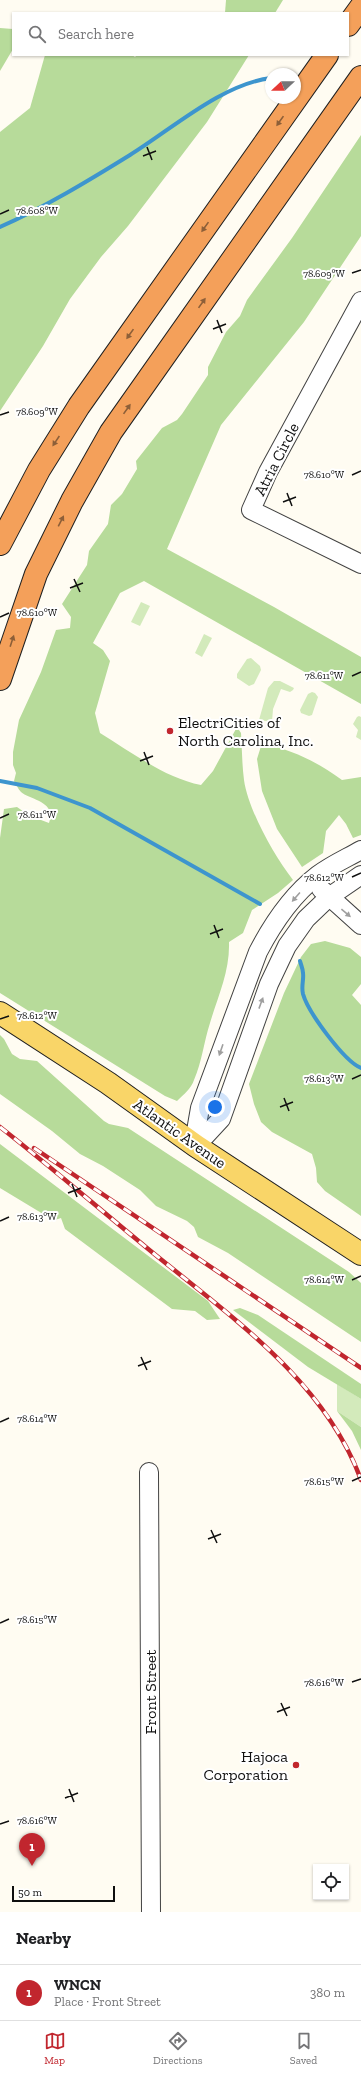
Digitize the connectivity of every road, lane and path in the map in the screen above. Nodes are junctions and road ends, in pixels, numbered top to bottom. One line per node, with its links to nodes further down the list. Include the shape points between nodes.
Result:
1 (361, 7): 2 (highway)
2 (349, 24)
3 (326, 56): 6 (highway, one-way to 6, via 76,412 39,470)
4 (361, 77): 8 (highway, one-way to 4, via 36,574 72,501 111,432)
5 (361, 300): 7 (street, Atria Circle, via 268,472 251,510)
6 (0, 544)
7 (361, 564)
8 (0, 679)
9 (361, 850): 11 (street, via 325,870)
10 (361, 875): 12 (street)
11 (313, 880): 12 (street); 15 (street, one-way to 15, via 283,911 270,930 258,952)
12 (329, 897): 13 (street, one-way to 13); 16 (street, one-way to 12, via 268,984 287,946 306,919)
13 (361, 925)
14 (0, 1013): 17 (main road, Atlantic Avenue, via 108,1083)
15 (231, 1023): 16 (street); 17 (street, one-way to 17, via 200,1108)
16 (251, 1032): 17 (street, via 221,1120)
17 (196, 1146): 18 (main road, Atlantic Avenue)
18 (361, 1254)
19 (149, 1472): 20 (street, Front Street)
20 (151, 1912)

